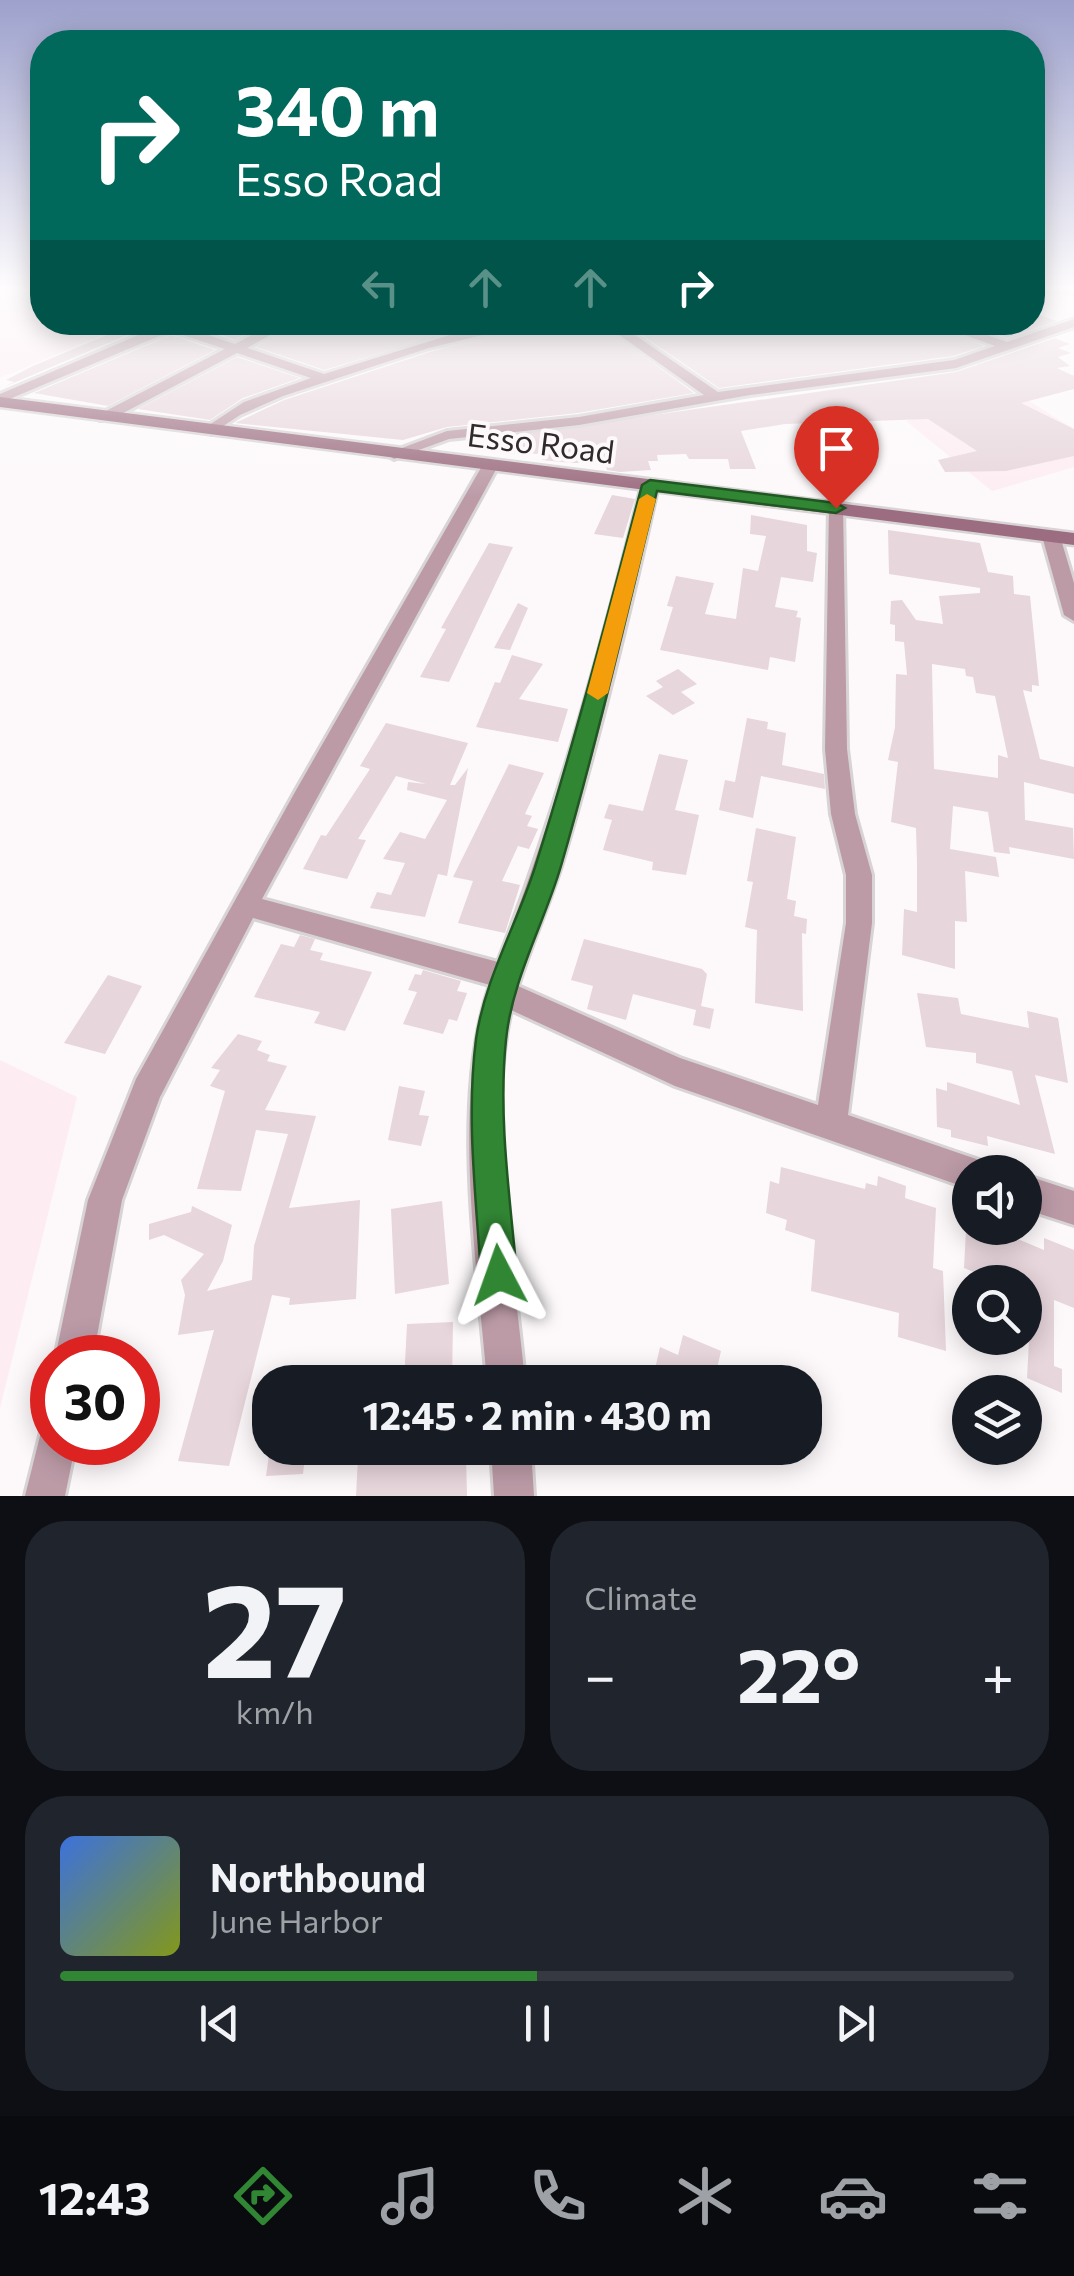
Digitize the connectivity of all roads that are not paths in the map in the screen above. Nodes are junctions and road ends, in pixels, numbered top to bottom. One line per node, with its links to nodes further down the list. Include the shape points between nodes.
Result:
1 (98, 359): 9 (street)
2 (219, 359): 10 (street)
3 (272, 359): 7 (street)
4 (383, 359): 7 (street)
5 (660, 359): 8 (street)
6 (969, 359): 8 (street)
7 (324, 378): 11 (street, via 253,404)
8 (716, 398): 12 (street, via 447,435)
9 (0, 401): 10 (street, Esso Road)
10 (105, 418): 11 (street, Esso Road)
11 (212, 430): 12 (street, Esso Road)
12 (394, 454): 13 (street, Esso Road)
13 (490, 466): 14 (street, Esso Road); 19 (street)
14 (650, 485): 15 (street, Esso Road); 20 (street, via 546,872)
15 (836, 508): 16 (street, Esso Road); 21 (street, via 836,749 859,907)
16 (1051, 536): 17 (street, Esso Road); 18 (street)
17 (1074, 539)
18 (1074, 615)
19 (248, 906): 20 (street); 25 (street, via 146,1090 105,1200)
20 (505, 985): 21 (street, via 675,1071); 26 (street, via 491,1039 489,1132)
21 (831, 1127): 22 (street)
22 (952, 1167)
23 (1042, 1198): 24 (street)
24 (1074, 1208)
25 (79, 1335)
26 (505, 1365)
27 (51, 1465): 29 (street)
28 (512, 1465): 30 (street)
29 (45, 1496)
30 (514, 1496)

